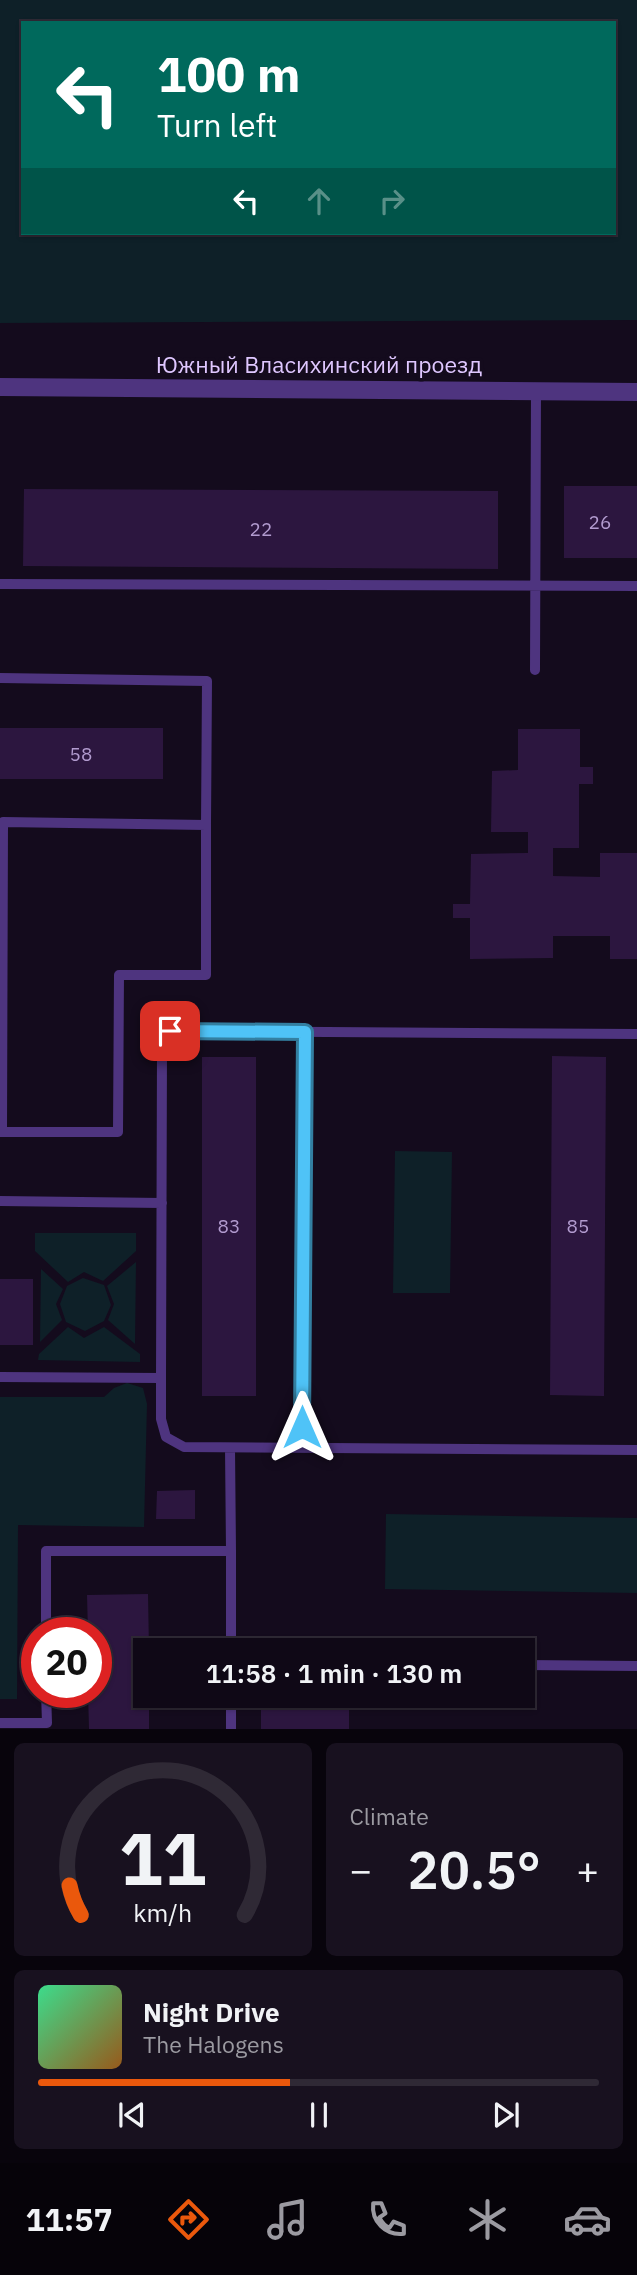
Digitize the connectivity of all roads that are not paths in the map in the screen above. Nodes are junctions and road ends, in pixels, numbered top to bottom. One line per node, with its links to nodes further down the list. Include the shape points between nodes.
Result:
1 (0, 387): 2 (street, Южный Власихинский проезд)
2 (536, 391): 3 (street, Южный Власихинский проезд); 5 (lane)
3 (637, 392)
4 (0, 584): 5 (lane)
5 (535, 586): 6 (lane); 7 (lane)
6 (637, 586)
7 (535, 670)
8 (0, 678): 9 (lane, via 207,681)
9 (206, 825): 12 (lane, via 206,975 118,975 118,1132); 12 (lane, via 3,822)
10 (305, 1032): 11 (lane); 14 (lane, via 170,1031 162,1048); 17 (lane)
11 (637, 1034)
12 (1, 1132)
13 (0, 1201): 14 (lane)
14 (162, 1203): 16 (lane)
15 (0, 1377): 16 (lane)
16 (162, 1378): 18 (lane, via 161,1419 166,1437 184,1447)
17 (302, 1447): 18 (lane); 19 (lane)
18 (230, 1448): 20 (lane)
19 (637, 1450)
20 (230, 1551): 21 (lane, via 46,1551); 22 (lane)
21 (46, 1617)
22 (231, 1638)
23 (535, 1665): 24 (lane)
24 (637, 1666)
25 (47, 1708): 27 (lane, via 47,1723)
26 (231, 1708): 28 (lane)
27 (0, 1723)
28 (231, 1729)

